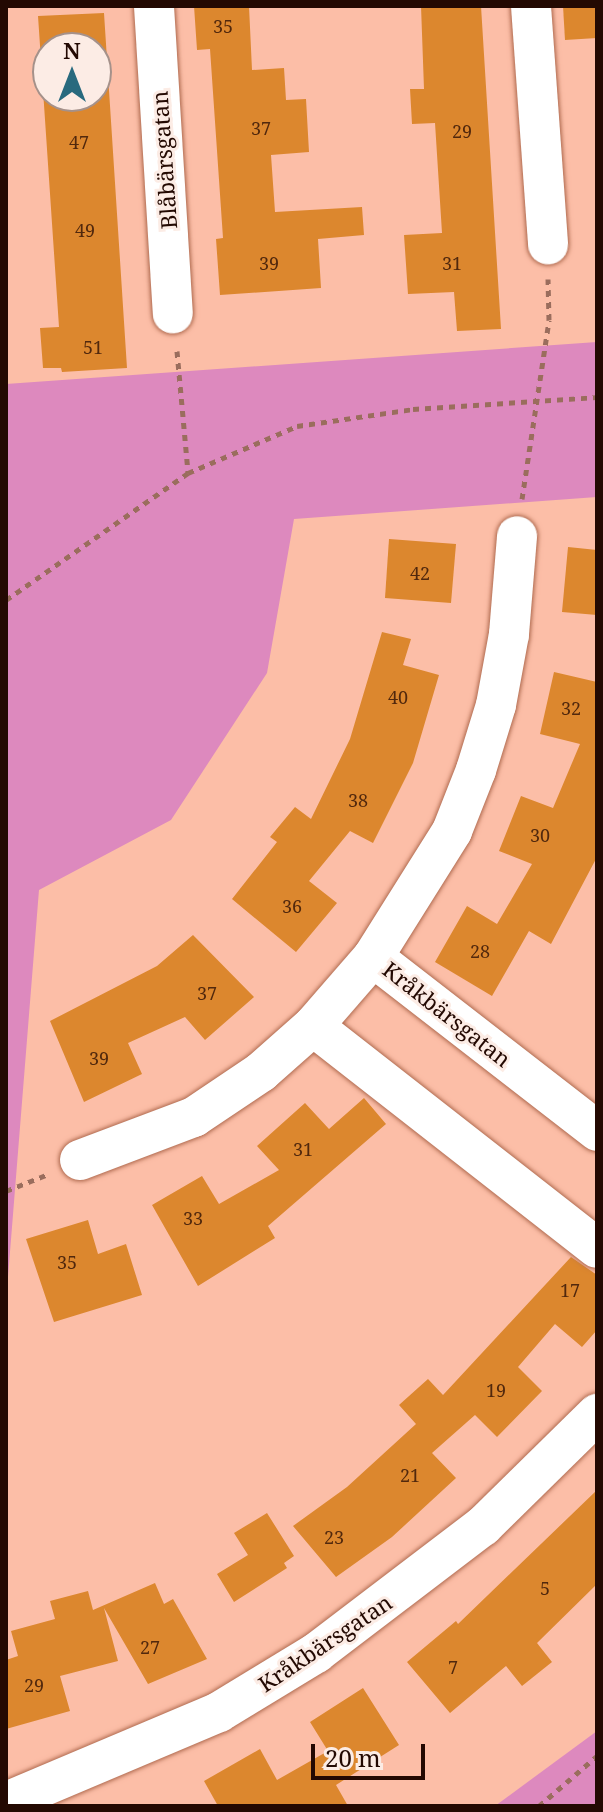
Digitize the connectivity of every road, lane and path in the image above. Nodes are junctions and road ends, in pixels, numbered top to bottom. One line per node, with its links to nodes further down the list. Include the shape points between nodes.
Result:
1 (154, 6): 4 (street, Blåbärsgatan)
2 (531, 6): 3 (street)
3 (548, 244): 6 (path, via 549,320)
4 (173, 313): 7 (path)
5 (597, 397): 6 (path)
6 (538, 401): 7 (path, via 413,409 297,426); 8 (path)
7 (188, 473): 9 (path)
8 (517, 536): 10 (street, Kråkbärsgatan, via 509,634 496,705 476,770 452,831)
9 (6, 600)
10 (373, 957): 11 (street, Kråkbärsgatan); 12 (street, Kråkbärsgatan)
11 (313, 1026): 13 (street, Kråkbärsgatan, via 261,1072 194,1117); 14 (street)
12 (597, 1131)
13 (80, 1160)
14 (597, 1248)
15 (597, 1414): 17 (street, Kråkbärsgatan, via 483,1526 316,1653 219,1712)
16 (597, 1756): 18 (path)
17 (6, 1802)
18 (539, 1806)

